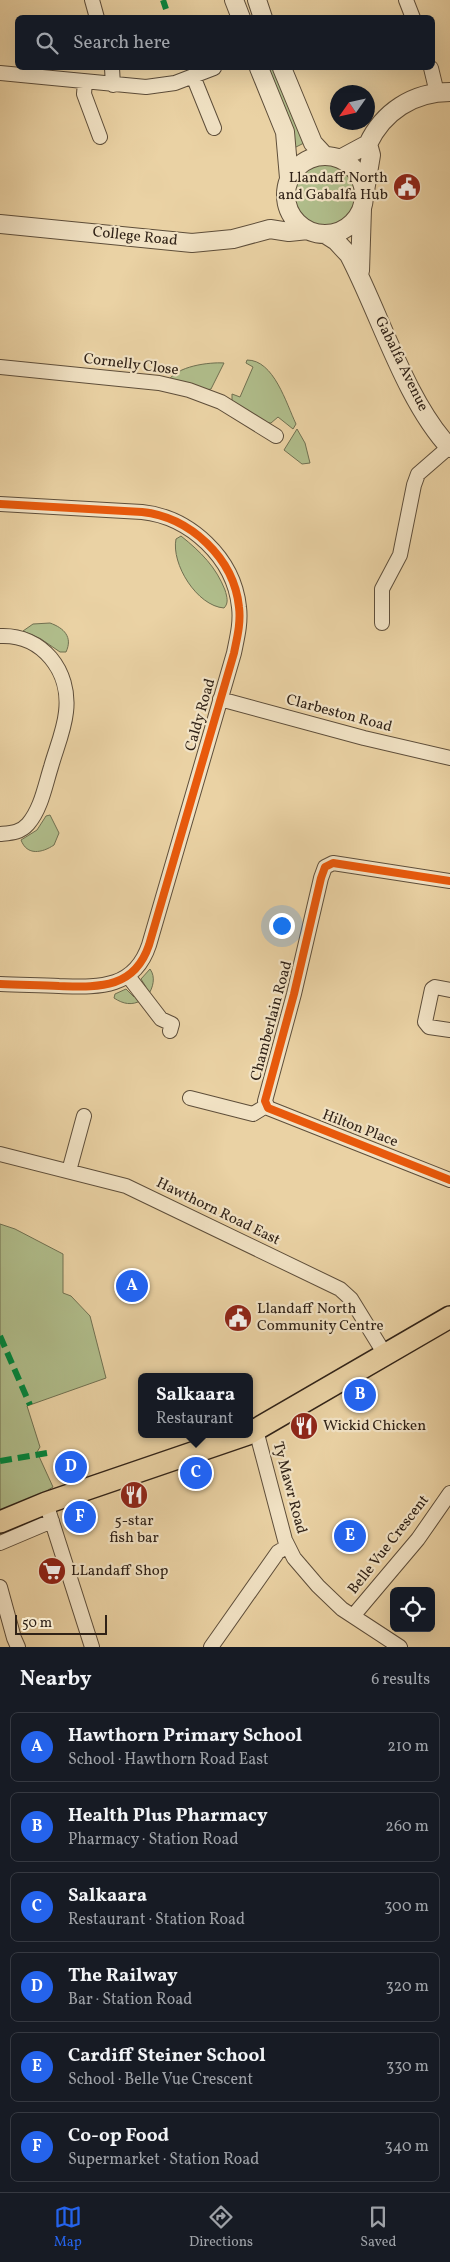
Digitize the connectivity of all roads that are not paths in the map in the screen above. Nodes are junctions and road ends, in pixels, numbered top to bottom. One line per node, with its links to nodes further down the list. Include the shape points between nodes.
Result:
1 (92, 0): 5 (street)
2 (234, 0): 6 (street)
3 (257, 0): 7 (street)
4 (406, 0): 8 (street)
5 (96, 15)
6 (240, 15)
7 (262, 15)
8 (412, 15)
9 (112, 70): 17 (street)
10 (209, 70): 15 (street)
11 (260, 70): 23 (street, via 285,132)
12 (283, 70): 22 (street, via 313,143)
13 (433, 70): 18 (street)
14 (0, 73): 16 (street)
15 (193, 76): 17 (street, via 162,86); 19 (street)
16 (85, 82): 17 (street); 20 (street, via 84,94)
17 (113, 85)
18 (444, 93): 21 (street, via 406,103 390,112 377,126)
19 (214, 128)
20 (100, 137)
21 (368, 144): 22 (street); 25 (street, via 371,154)
22 (332, 157): 23 (street, via 314,157 304,162); 25 (street, via 357,173 362,183)
23 (289, 178): 24 (street)
24 (286, 198): 27 (street); 28 (street, via 289,211 298,224)
25 (363, 200): 28 (street, via 356,218 347,228 335,233); 29 (street, Gabalfa Avenue)
26 (0, 224): 27 (street, College Road, via 192,243 233,239)
27 (270, 229): 28 (street, College Road)
28 (316, 232): 29 (street, Gabalfa Avenue, via 344,248)
29 (360, 276): 32 (street, Gabalfa Avenue, via 423,412)
30 (0, 366): 31 (street, Cornelly Close, via 159,383 189,390 221,402)
31 (276, 436)
32 (449, 448): 34 (street, via 416,479 400,555 382,590)
33 (0, 504): 36 (street, Caldy Road, via 159,514 174,520 202,540 222,560 234,584 239,608 237,638)
34 (382, 622)
35 (0, 636): 38 (street, via 16,637 31,643 51,657 63,679 67,701 64,722 37,808 28,825 21,830)
36 (220, 698): 37 (street, Clarbeston Road); 40 (street, Caldy Road, via 146,952)
37 (450, 758)
38 (0, 834)
39 (450, 881): 46 (street, Chamberlain Road, via 333,863 326,867)
40 (128, 976): 41 (street, via 96,987); 44 (street, via 161,1019 172,1024)
41 (0, 984)
42 (450, 990): 43 (street, via 432,989 425,1022 430,1027)
43 (450, 1030)
44 (170, 1031)
45 (190, 1098): 46 (street, via 253,1114)
46 (266, 1104): 50 (street, Hilton Place)
47 (84, 1116): 49 (street)
48 (0, 1154): 49 (street, Hawthorn Road East)
49 (69, 1171): 52 (street, Hawthorn Road East, via 126,1186 340,1289 351,1300)
50 (450, 1180)
51 (450, 1317): 52 (main road)
52 (386, 1356): 53 (main road)
53 (253, 1432)
54 (238, 1438): 57 (main road)
55 (253, 1438): 60 (street, Ty Mawr Road)
56 (450, 1493): 62 (street, Belle Vue Crescent, via 418,1539)
57 (49, 1512): 58 (main road); 59 (street); 64 (street)
58 (0, 1522)
59 (0, 1543)
60 (288, 1546): 62 (street, via 318,1586); 65 (street, Ty Mawr Road, via 278,1552)
61 (0, 1587): 63 (street)
62 (353, 1616): 66 (street)
63 (18, 1647)
64 (92, 1647)
65 (211, 1647)
66 (400, 1647)

